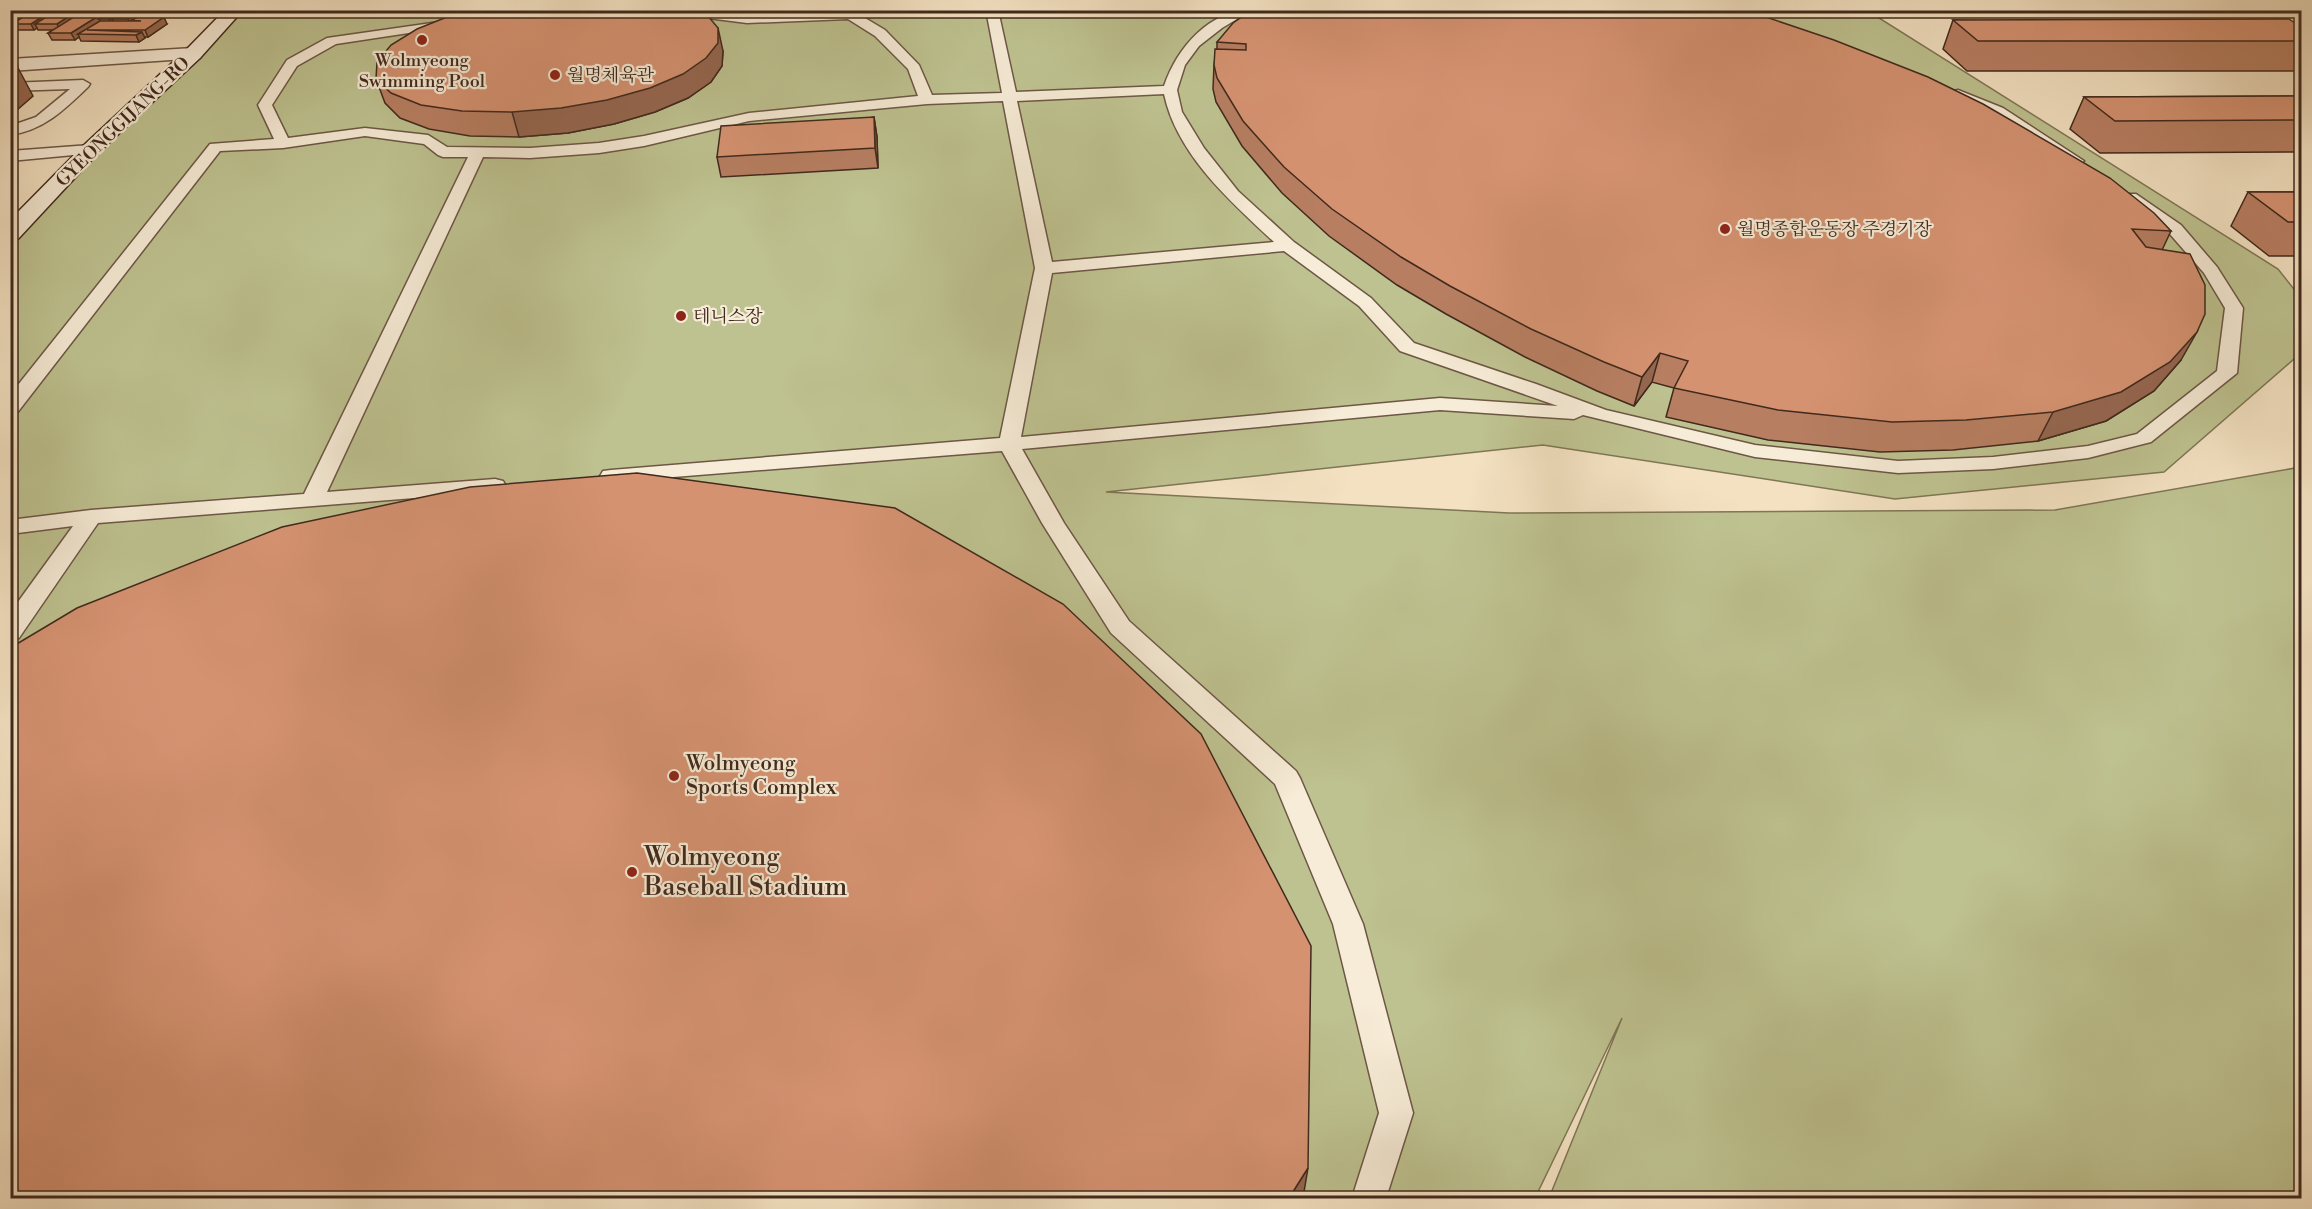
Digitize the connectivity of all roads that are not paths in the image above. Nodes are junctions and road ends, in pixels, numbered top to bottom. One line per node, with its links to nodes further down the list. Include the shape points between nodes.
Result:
1 (235, 10): 8 (street, GYEONGGIJANG-RO)
2 (676, 10): 14 (lane, via 747,19 851,15 880,33 914,68)
3 (992, 10): 13 (lane)
4 (1246, 10): 12 (lane, via 1194,43 1178,65)
5 (2271, 10): 7 (street)
6 (468, 21): 16 (lane, via 332,41 292,63 265,105)
7 (2301, 28)
8 (193, 54): 9 (street); 17 (street, GYEONGGIJANG-RO)
9 (10, 65)
10 (10, 87): 15 (lane, via 83,84 42,121)
11 (1944, 88): 20 (lane, via 1998,111)
12 (1170, 90): 13 (lane); 23 (lane, via 1175,112 1197,150 1232,194)
13 (1009, 98): 14 (lane); 24 (lane)
14 (927, 100): 18 (lane, via 749,117 599,148)
15 (10, 131)
16 (283, 143): 18 (lane, via 365,132 428,140 443,152); 25 (lane, via 215,147)
17 (90, 150): 19 (lane); 22 (street, GYEONGGIJANG-RO)
18 (478, 152): 30 (lane)
19 (10, 156)
20 (2094, 172)
21 (2112, 185): 26 (lane, via 2175,230 2211,271 2234,308 2227,373 2144,438 2088,452 1992,463 1898,467 1755,451)
22 (10, 234)
23 (1288, 246): 24 (lane); 26 (lane, via 1365,302 1407,347)
24 (1044, 268): 27 (lane)
25 (10, 409)
26 (1600, 415): 27 (lane, via 1440,404)
27 (1009, 444): 28 (lane); 34 (lane, via 1053,523 1120,627 1286,778 1348,924 1396,1113)
28 (595, 478)
29 (513, 484): 30 (lane)
30 (312, 500): 31 (lane)
31 (91, 517): 32 (lane); 33 (lane)
32 (10, 527)
33 (10, 632)
34 (1369, 1198)

